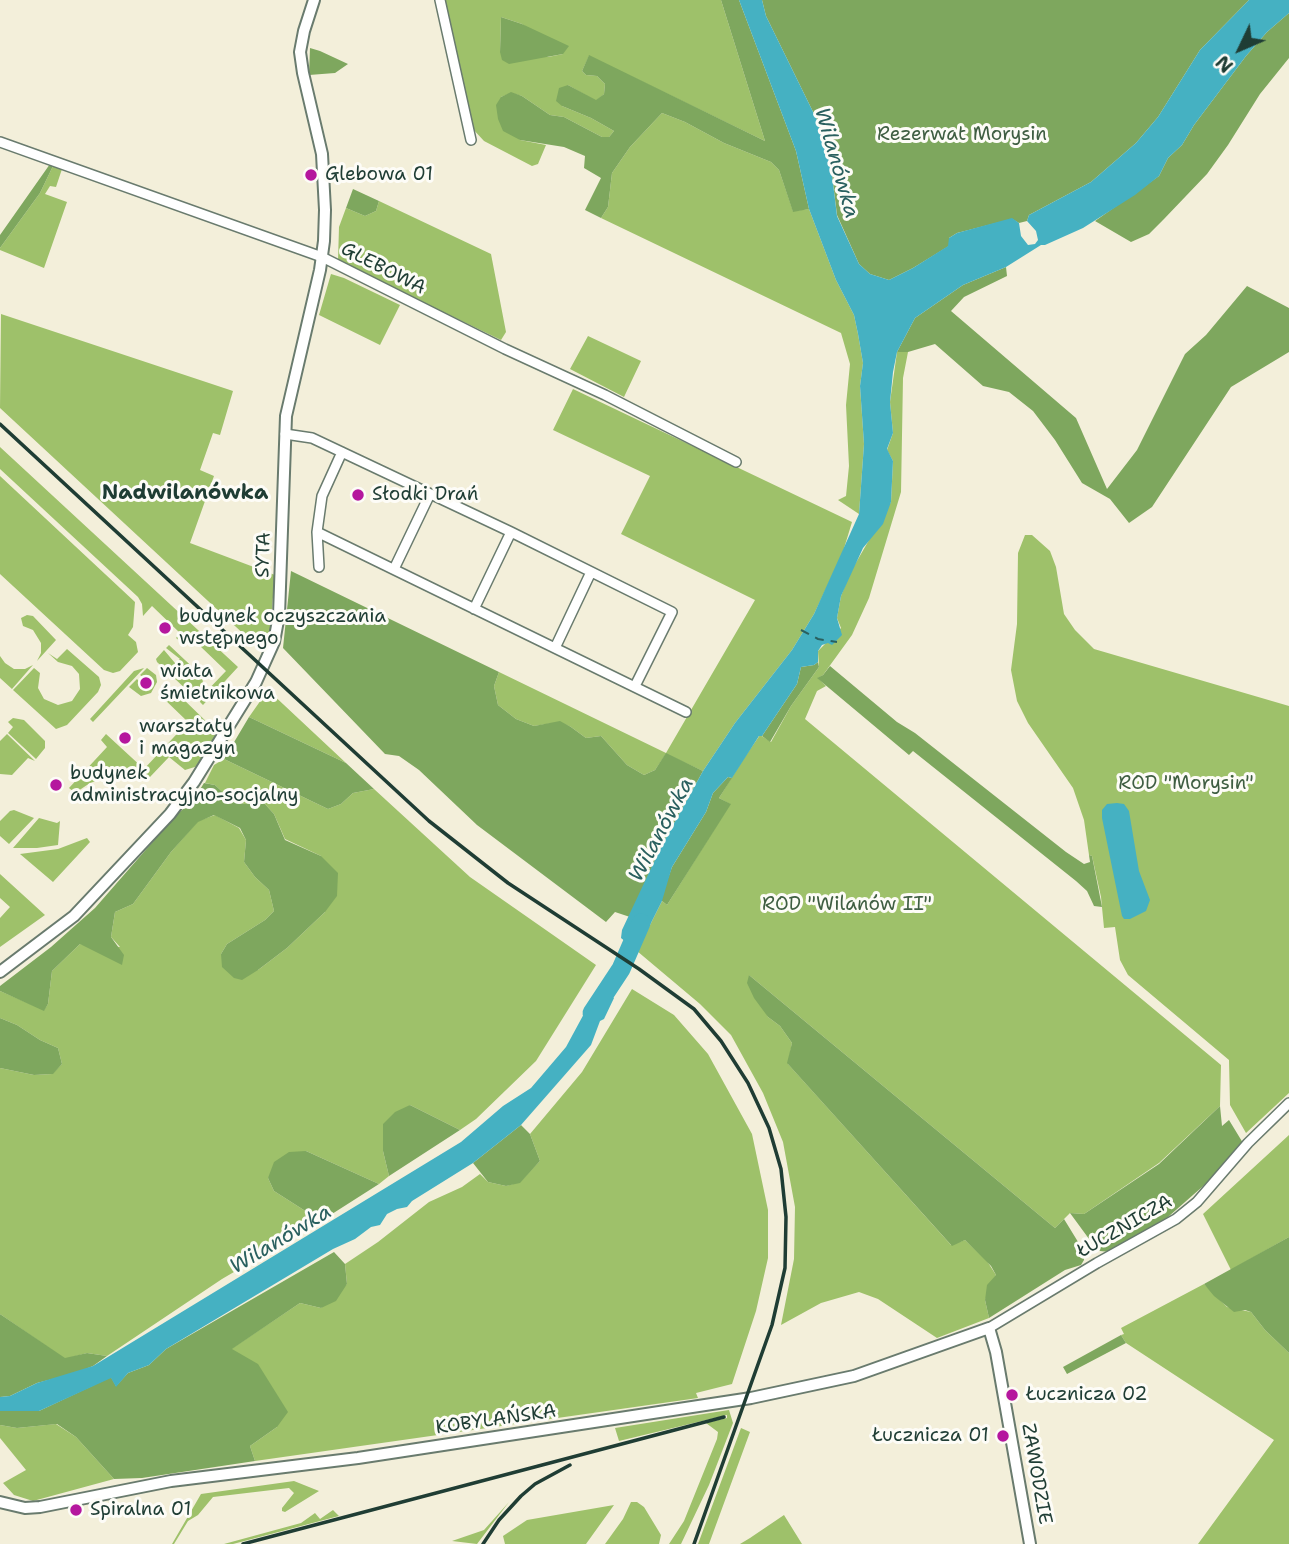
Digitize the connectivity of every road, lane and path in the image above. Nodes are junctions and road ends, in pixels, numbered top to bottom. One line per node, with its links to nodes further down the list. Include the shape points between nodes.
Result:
1 (314, 0): 5 (street, SYTA, via 300,52 322,154)
2 (440, 0): 3 (street)
3 (471, 140)
4 (0, 142): 5 (street, GLEBOWA)
5 (322, 257): 6 (street, SYTA, via 290,391); 8 (street, GLEBOWA)
6 (285, 434): 7 (street); 19 (street, SYTA, via 279,615 274,642 256,682 170,814 74,916)
7 (342, 452): 9 (street); 10 (street, via 322,496)
8 (736, 462)
9 (430, 494): 11 (street); 13 (street)
10 (317, 532): 12 (street); 13 (street)
11 (511, 532): 14 (street); 15 (street)
12 (319, 567)
13 (394, 569): 15 (street)
14 (591, 572): 16 (street); 17 (street, via 672,612)
15 (474, 609): 16 (street)
16 (555, 648): 17 (street)
17 (635, 686): 18 (street)
18 (686, 712)
19 (0, 972)
20 (1289, 1103): 21 (street, ŁUCZNICZA, via 1182,1215)
21 (989, 1328): 22 (street, KOBYLAŃSKA, via 854,1376 751,1398 358,1458 171,1481 40,1507); 23 (street, ZAWODZIE)
22 (0, 1502)
23 (1030, 1544)

